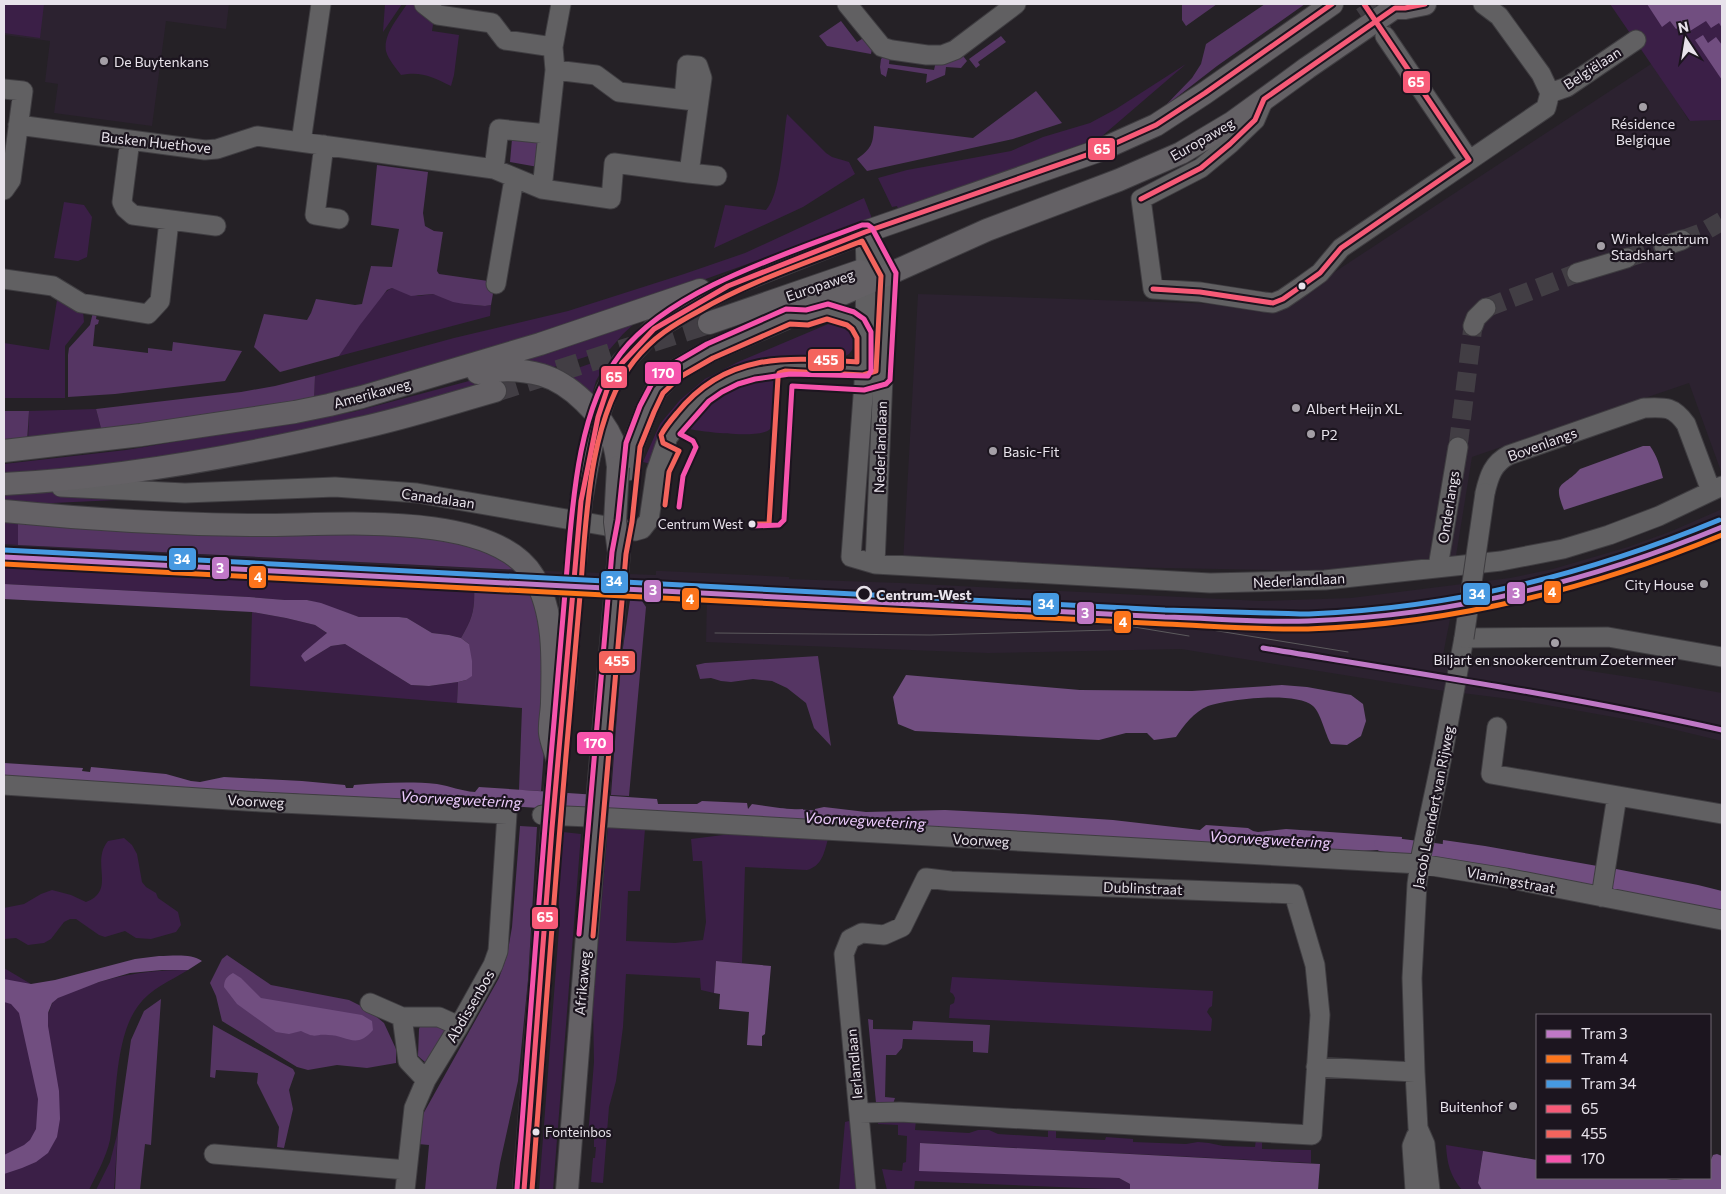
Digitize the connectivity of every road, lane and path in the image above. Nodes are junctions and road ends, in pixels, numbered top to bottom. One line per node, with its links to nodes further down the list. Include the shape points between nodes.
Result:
1 (321, 4): 21 (street)
2 (560, 4): 13 (street)
3 (847, 4): 4 (street, via 882,47 927,55 955,50)
4 (1016, 4)
5 (1332, 4): 33 (main road, via 1156,124 1077,158)
6 (1425, 4): 8 (main road, Europaweg, via 1405,8)
7 (1483, 4): 10 (street, Belgiëlaan)
8 (1398, 6): 17 (main road, Europaweg)
9 (431, 9): 13 (street, via 492,23 505,40)
10 (1499, 10): 16 (street, Belgiëlaan)
11 (1385, 36): 23 (street)
12 (1636, 40): 16 (street, Belgiëlaan, via 1567,87)
13 (553, 47): 14 (street)
14 (555, 70): 19 (street); 25 (street, via 596,75 620,92 692,101)
15 (4, 89): 18 (street, via 22,91)
16 (1550, 93): 23 (street, via 1546,108)
17 (1264, 100): 23 (street, via 1255,120 1201,168 1140,200 1153,289 1274,303 1320,273 1340,248); 37 (main road, Europaweg, via 1181,153 1119,180)
18 (18, 124): 20 (street, Busken Huethove); 29 (street, via 11,180)
19 (547, 134): 24 (street, via 499,129); 28 (street)
20 (130, 140): 21 (street, Busken Huethove, via 205,150 217,150 257,136); 31 (street, via 122,202 133,215)
21 (301, 142): 22 (street, Busken Huethove)
22 (324, 145): 24 (street, Busken Huethove); 30 (street, via 314,222)
23 (1469, 160)
24 (494, 169): 27 (street, Busken Huethove)
25 (689, 173): 26 (street); 28 (street, Busken Huethove, via 614,163 611,199)
26 (716, 176)
27 (514, 179): 28 (street, Busken Huethove); 40 (street)
28 (542, 188)
29 (4, 190)
30 (339, 219)
31 (169, 221): 32 (street); 39 (street, via 160,301 148,314 81,303 53,286)
32 (216, 226)
33 (866, 232): 37 (street, Nederlandlaan); 41 (main road)
34 (1682, 240): 35 (street)
35 (1664, 246)
36 (1627, 258): 38 (street)
37 (876, 272): 43 (main road); 44 (main road, Europaweg); 46 (street, Nederlandlaan); 48 (street, Nederlandlaan)
38 (1577, 273)
39 (4, 279)
40 (496, 284)
41 (728, 286): 50 (main road, Amerikaweg, via 712,286 540,344); 51 (main road, via 654,329 622,362 607,390)
42 (1486, 308): 45 (street, via 1480,312)
43 (789, 316): 46 (street, via 807,318 827,311 840,314 858,324); 54 (main road, via 710,351 675,371 657,389)
44 (710, 323)
45 (1473, 326)
46 (865, 336): 47 (street, Nederlandlaan)
47 (864, 376): 48 (street, Canadalaan); 55 (street, Canadalaan, via 785,366 746,373 717,386 689,410 668,437 656,472 649,520 635,531 399,492 335,487 186,493 70,488); 59 (street, Nederlandlaan, via 851,557)
48 (882, 377): 59 (street, Nederlandlaan)
49 (495, 391): 55 (main road, via 357,429 221,457 143,470)
50 (362, 397): 51 (main road, via 398,393 479,372 518,370 544,375 568,388); 53 (main road, Amerikaweg, via 295,412)
51 (598, 417): 54 (main road); 64 (main road, bridge, via 581,501)
52 (1458, 447): 60 (street, Onderlangs)
53 (4, 451)
54 (624, 468): 86 (main road, Afrikaweg, bridge, via 615,522 619,553)
55 (31, 482): 56 (main road)
56 (4, 484)
57 (1716, 489): 60 (street, Nederlandlaan, via 1659,516 1563,549 1501,562); 61 (street, Bovenlangs, bridge, via 1686,424 1671,409 1644,408 1503,458 1491,471 1486,493)
58 (4, 511): 64 (main road, via 231,525 360,523 425,527 495,544 524,564 542,594 548,619 552,679 550,733)
59 (876, 564): 60 (street, Nederlandlaan, via 1210,583 1325,580)
60 (1438, 567)
61 (1464, 638): 62 (street, via 1608,637); 70 (street, Jacob Leendert van Rijweg)
62 (1722, 657)
63 (1498, 727): 66 (street, via 1491,774)
64 (558, 762): 69 (main road, bridge)
65 (4, 785): 67 (street, Voorweg)
66 (1617, 796): 68 (street); 71 (street)
67 (508, 814): 76 (street, Abdissenbos, via 498,951)
68 (1722, 814)
69 (547, 822): 70 (street, Voorweg, via 613,818); 85 (main road)
70 (1420, 860): 71 (street, Vlamingstraat); 78 (street, Jacob Leendert van Rijweg, via 1412,978)
71 (1601, 895): 72 (street, Vlamingstraat)
72 (1722, 920)
73 (850, 939): 77 (street, Dublinstraat, via 862,933 884,935 902,927 926,878 1294,894 1315,964 1320,1015); 80 (street, Ierlandlaan, via 844,954)
74 (370, 1003): 75 (street)
75 (402, 1017): 76 (street, via 439,1017); 79 (street, via 408,1061)
76 (459, 1026): 79 (street, Abdissenbos)
77 (1316, 1067): 78 (street); 80 (street, Dublinstraat, via 1312,1135 900,1112)
78 (1416, 1072): 81 (street, Jacob Leendert van Rijweg)
79 (426, 1080): 83 (street, Abdissenbos, via 414,1108)
80 (859, 1113): 87 (street, Ierlandlaan)
81 (1418, 1128): 88 (street, Jacob Leendert van Rijweg, via 1412,1146); 89 (street, Jacob Leendert van Rijweg, via 1424,1144)
82 (214, 1154): 83 (street)
83 (407, 1170): 84 (street, Abdissenbos)
84 (405, 1190)
85 (524, 1190)
86 (567, 1190)
87 (866, 1190)
88 (1415, 1190)
89 (1430, 1190)

